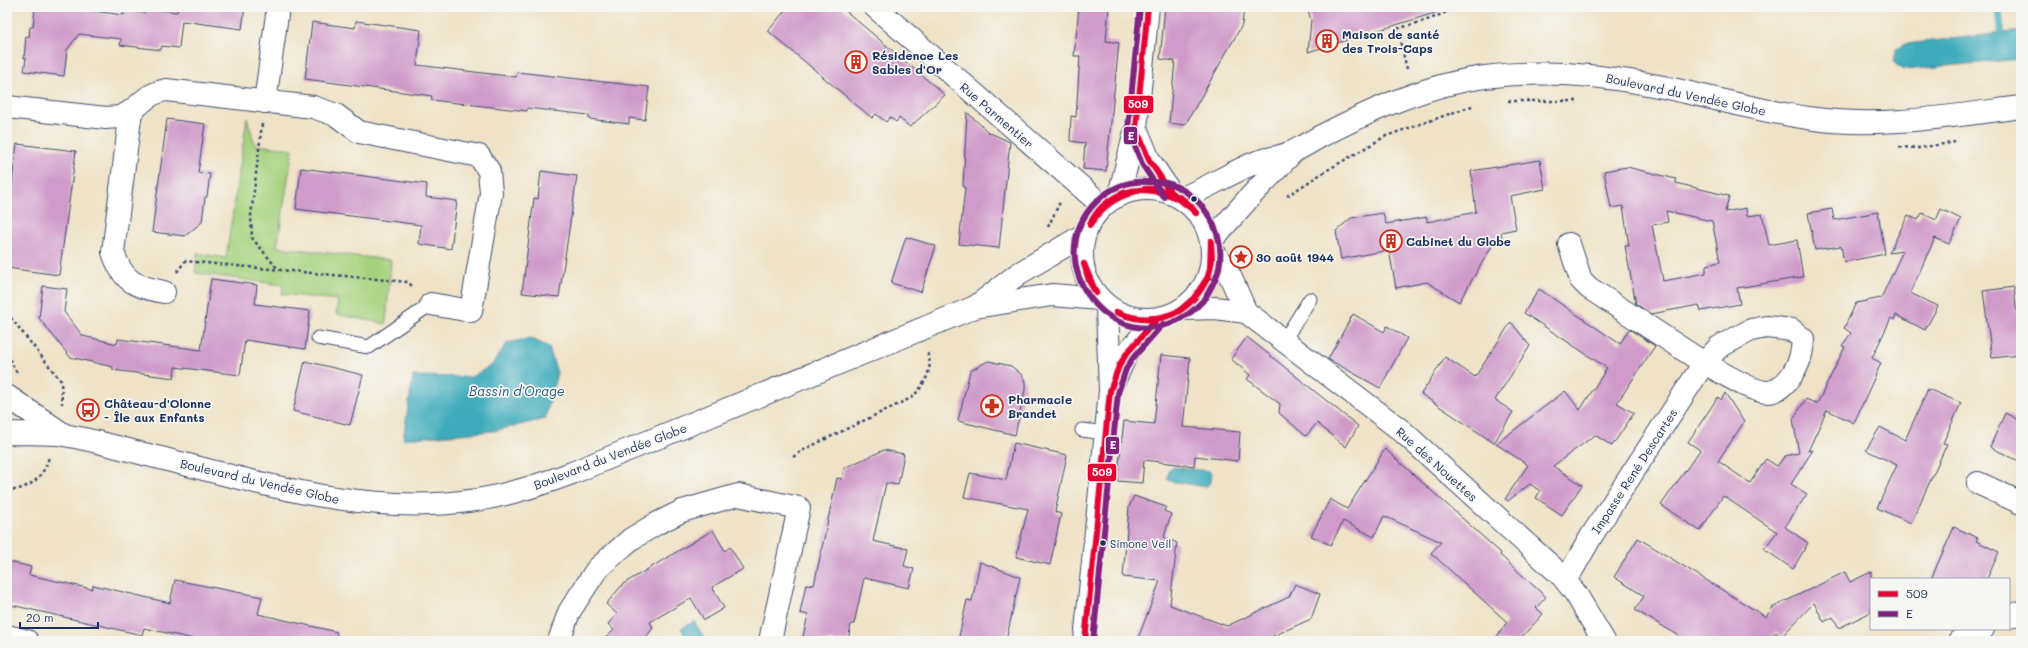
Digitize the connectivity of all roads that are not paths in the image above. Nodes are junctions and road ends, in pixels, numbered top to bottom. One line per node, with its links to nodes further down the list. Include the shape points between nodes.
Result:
1 (278, 7): 4 (main road)
2 (875, 7): 11 (main road, Rue Parmentier, via 994,111)
3 (1148, 7): 8 (main road)
4 (265, 102): 7 (main road, via 166,90 150,94); 18 (main road, via 313,107 336,115 359,132 479,156 489,171 491,193 471,311)
5 (7, 107): 7 (main road, via 106,118 119,117)
6 (2021, 107): 9 (main road, Boulevard du Vendée Globe, via 1912,120 1846,122 1761,110 1665,87 1614,78 1564,74 1504,74 1461,80 1401,100 1348,123)
7 (131, 111): 15 (main road, via 113,252 118,268 129,281 141,288)
8 (1136, 128): 10 (main road, via 1149,160); 11 (main road)
9 (1293, 152): 10 (main road, Boulevard du Vendée Globe, via 1257,162 1203,190); 14 (main road, Boulevard du Vendée Globe, via 1248,199)
10 (1177, 196): 11 (main road, via 1154,189 1136,189); 14 (main road, via 1196,210 1206,224)
11 (1111, 200): 12 (main road, via 1092,218)
12 (1085, 234): 17 (main road, via 1082,257 1087,280); 19 (main road, Boulevard du Vendée Globe, via 1018,274)
13 (1569, 244): 33 (main road, Impasse René Descartes, via 1581,280 1589,288 1704,363 1572,570)
14 (1212, 245): 20 (main road, via 1210,272 1200,292); 21 (main road, Rue des Nouettes, via 1230,276)
15 (164, 292)
16 (1310, 299): 24 (lane)
17 (1103, 303): 19 (main road, Boulevard du Vendée Globe, via 1052,295); 22 (main road, via 1122,315 1139,319); 25 (main road)
18 (431, 304): 23 (lane, via 369,347)
19 (975, 307): 30 (main road, Boulevard du Vendée Globe, via 572,474 540,485 474,500 442,504 371,504 339,500)
20 (1183, 309): 21 (main road, via 1215,308); 22 (main road)
21 (1246, 312): 24 (main road, Rue des Nouettes)
22 (1157, 319): 25 (main road, via 1127,353)
23 (318, 338)
24 (1283, 342): 33 (main road, Rue des Nouettes, via 1402,431)
25 (1110, 390): 29 (main road)
26 (7, 396): 30 (main road, Boulevard du Vendée Globe)
27 (1082, 430): 29 (lane)
28 (7, 433): 30 (main road, Boulevard du Vendée Globe)
29 (1105, 433): 41 (main road)
30 (63, 434)
31 (1978, 483): 32 (main road)
32 (2021, 503)
33 (1562, 576): 42 (main road, Rue des Nouettes)
34 (2021, 612): 35 (main road)
35 (2010, 618)
36 (1981, 630): 43 (main road)
37 (7, 636): 38 (main road)
38 (28, 641)
39 (559, 641): 40 (main road, via 570,612 597,569 631,539 682,511 738,495 799,508)
40 (770, 641)
41 (1086, 641)
42 (1604, 641)
43 (1959, 641)

